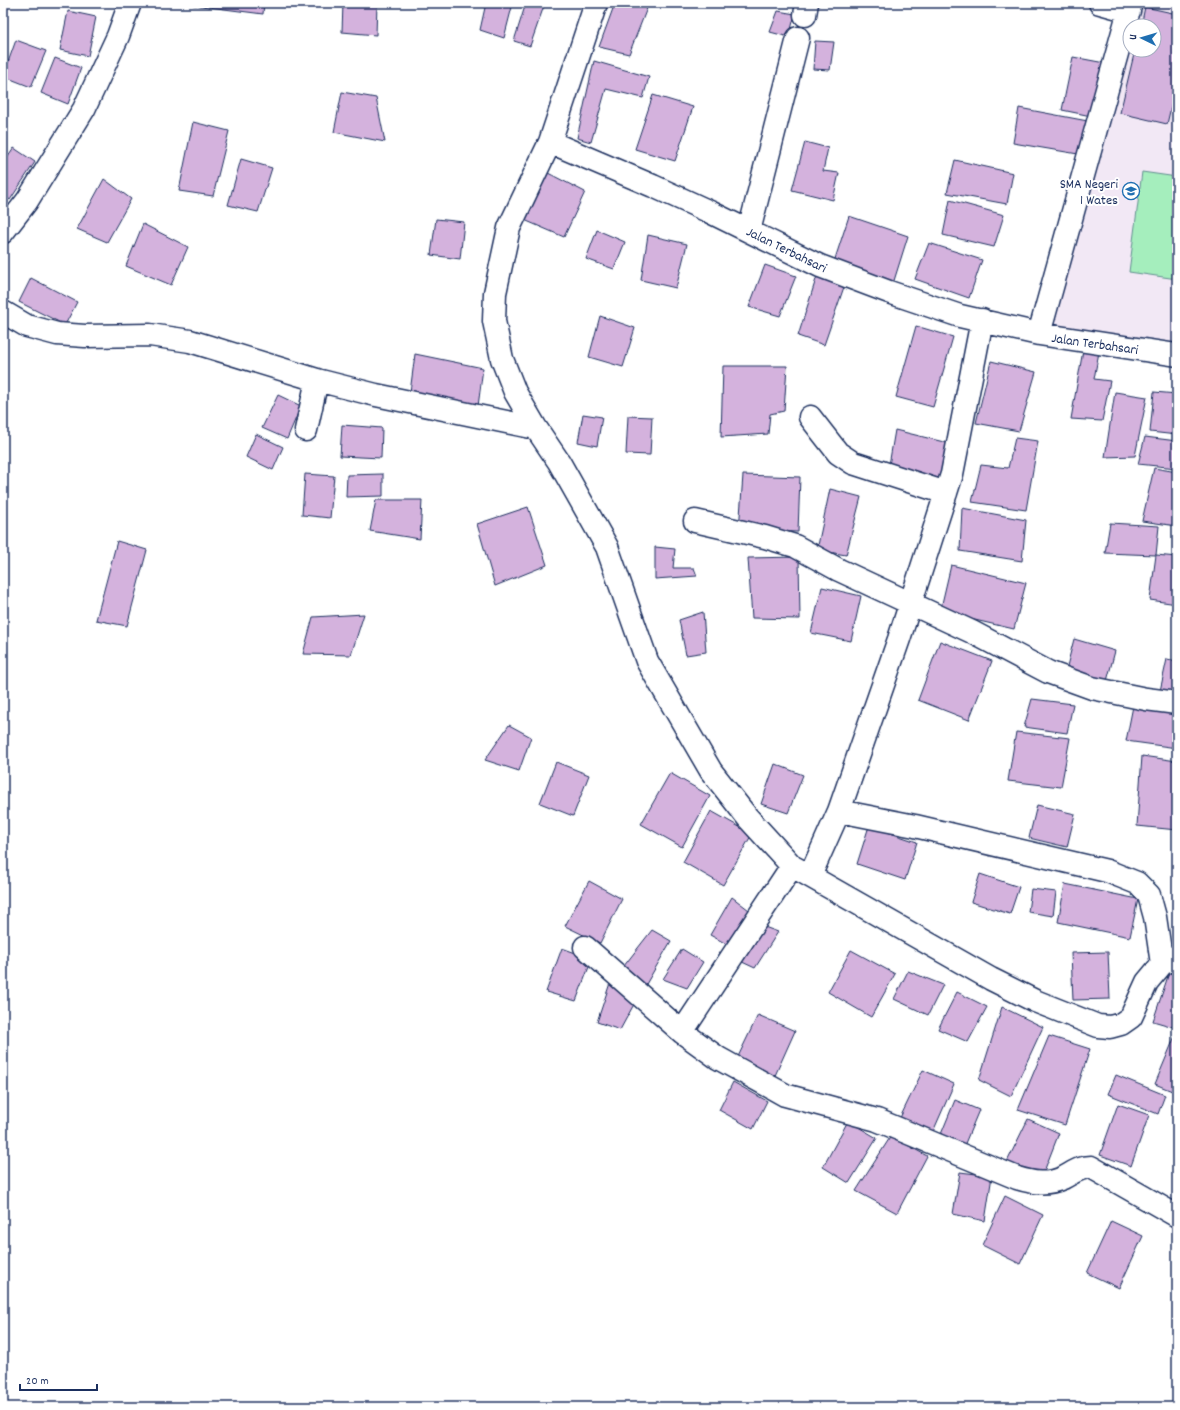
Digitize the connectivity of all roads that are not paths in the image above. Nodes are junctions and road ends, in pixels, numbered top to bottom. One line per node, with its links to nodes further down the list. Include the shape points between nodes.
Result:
1 (130, 3): 8 (street, via 118,36 84,109 27,201)
2 (596, 3): 6 (street)
3 (1100, 3): 4 (street)
4 (1130, 7): 11 (street)
5 (798, 38): 7 (street)
6 (550, 142): 7 (street, Jalan Terbahsari); 15 (street, via 509,228 495,293 494,321 502,359 515,392)
7 (749, 231): 10 (street, Jalan Terbahsari, via 820,266 960,316)
8 (3, 232)
9 (3, 312): 13 (street, via 27,326 57,334 150,336 190,341)
10 (982, 320): 11 (street, Jalan Terbahsari); 17 (street, via 952,474)
11 (1039, 334): 12 (street, Jalan Terbahsari)
12 (1177, 355)
13 (317, 380): 15 (street, via 376,395); 16 (street)
14 (810, 417): 17 (street, via 838,453 853,463)
15 (536, 428): 22 (street, via 559,462 607,547 647,661 683,725 711,771 748,818)
16 (306, 430)
17 (946, 493): 19 (street)
18 (695, 521): 19 (street, via 795,546)
19 (910, 603): 20 (street, via 1048,672 1092,688); 21 (street)
20 (1177, 703)
21 (839, 811): 22 (street); 24 (street, via 1107,871 1137,883 1149,895)
22 (801, 871): 24 (street, via 991,979 1035,1001 1098,1026 1110,1027 1121,1024 1131,1017 1147,982); 25 (street)
23 (585, 947): 25 (street)
24 (1169, 960)
25 (682, 1032): 26 (street, via 718,1058 785,1095 877,1120 1032,1182 1047,1183 1064,1178 1084,1167 1091,1167)
26 (1177, 1216)

